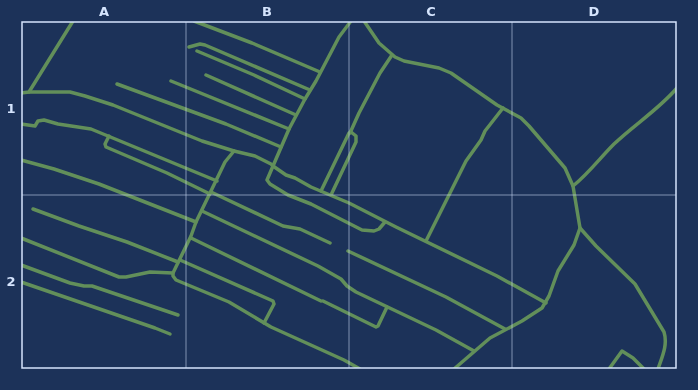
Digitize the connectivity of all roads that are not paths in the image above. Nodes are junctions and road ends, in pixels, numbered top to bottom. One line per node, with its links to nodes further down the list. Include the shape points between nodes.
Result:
1 (73, 21): 14 (street)
2 (194, 21): 8 (street)
3 (351, 21): 8 (street)
4 (364, 21): 7 (street, via 377,40)
5 (189, 47): 13 (street, via 205,45)
6 (197, 52): 16 (street)
7 (392, 54): 17 (street, via 404,61 445,70); 21 (street)
8 (320, 72): 13 (street)
9 (206, 75): 18 (street)
10 (171, 81): 20 (street)
11 (117, 84): 23 (street, via 220,121)
12 (677, 88): 28 (street)
13 (310, 90): 16 (street)
14 (29, 92): 15 (street); 24 (street, via 70,92 85,96)
15 (21, 93)
16 (304, 99): 18 (street)
17 (503, 108): 28 (street, via 521,118 529,126 563,165); 39 (street, via 466,161)
18 (296, 115): 20 (street)
19 (21, 124): 22 (street, via 35,126 42,120 87,128)
20 (289, 129): 23 (street)
21 (350, 133): 29 (street); 31 (street, via 354,134 357,141)
22 (109, 136): 27 (street); 30 (street, via 106,147)
23 (281, 147): 26 (street)
24 (234, 151): 26 (street, via 258,157); 27 (street, via 225,162)
25 (21, 160): 34 (street, via 99,184)
26 (273, 166): 29 (street); 35 (street, via 268,182 288,195 362,230 374,231)
27 (217, 181): 30 (street)
28 (572, 186): 36 (street)
29 (321, 191): 31 (street)
30 (211, 193): 33 (street); 40 (street, via 283,226 300,229)
31 (331, 195): 35 (street)
32 (33, 208): 42 (street)
33 (202, 211): 34 (street); 47 (street, via 318,266 341,279 356,292)
34 (196, 222): 38 (street)
35 (385, 222): 39 (street)
36 (580, 228): 46 (street, via 574,245 558,271); 57 (street, via 635,284 664,332 666,343)
37 (21, 238): 44 (street, via 119,277 150,272)
38 (190, 238): 42 (street); 47 (street, via 376,327)
39 (426, 241): 46 (street)
40 (330, 243)
41 (348, 251): 50 (street, via 440,294)
42 (179, 261): 44 (street); 49 (street, via 273,301 274,304)
43 (21, 266): 48 (street, via 70,283 92,286)
44 (173, 272): 49 (street, via 176,280 229,302)
45 (21, 282): 51 (street)
46 (546, 302): 50 (street, via 536,312)
47 (387, 307): 52 (street)
48 (178, 315)
49 (264, 323): 53 (street)
50 (505, 329): 52 (street)
51 (170, 334)
52 (474, 351): 54 (street)
53 (360, 369)
54 (454, 369)
55 (610, 369): 56 (street, via 622,351)
56 (644, 369)
57 (658, 369)

